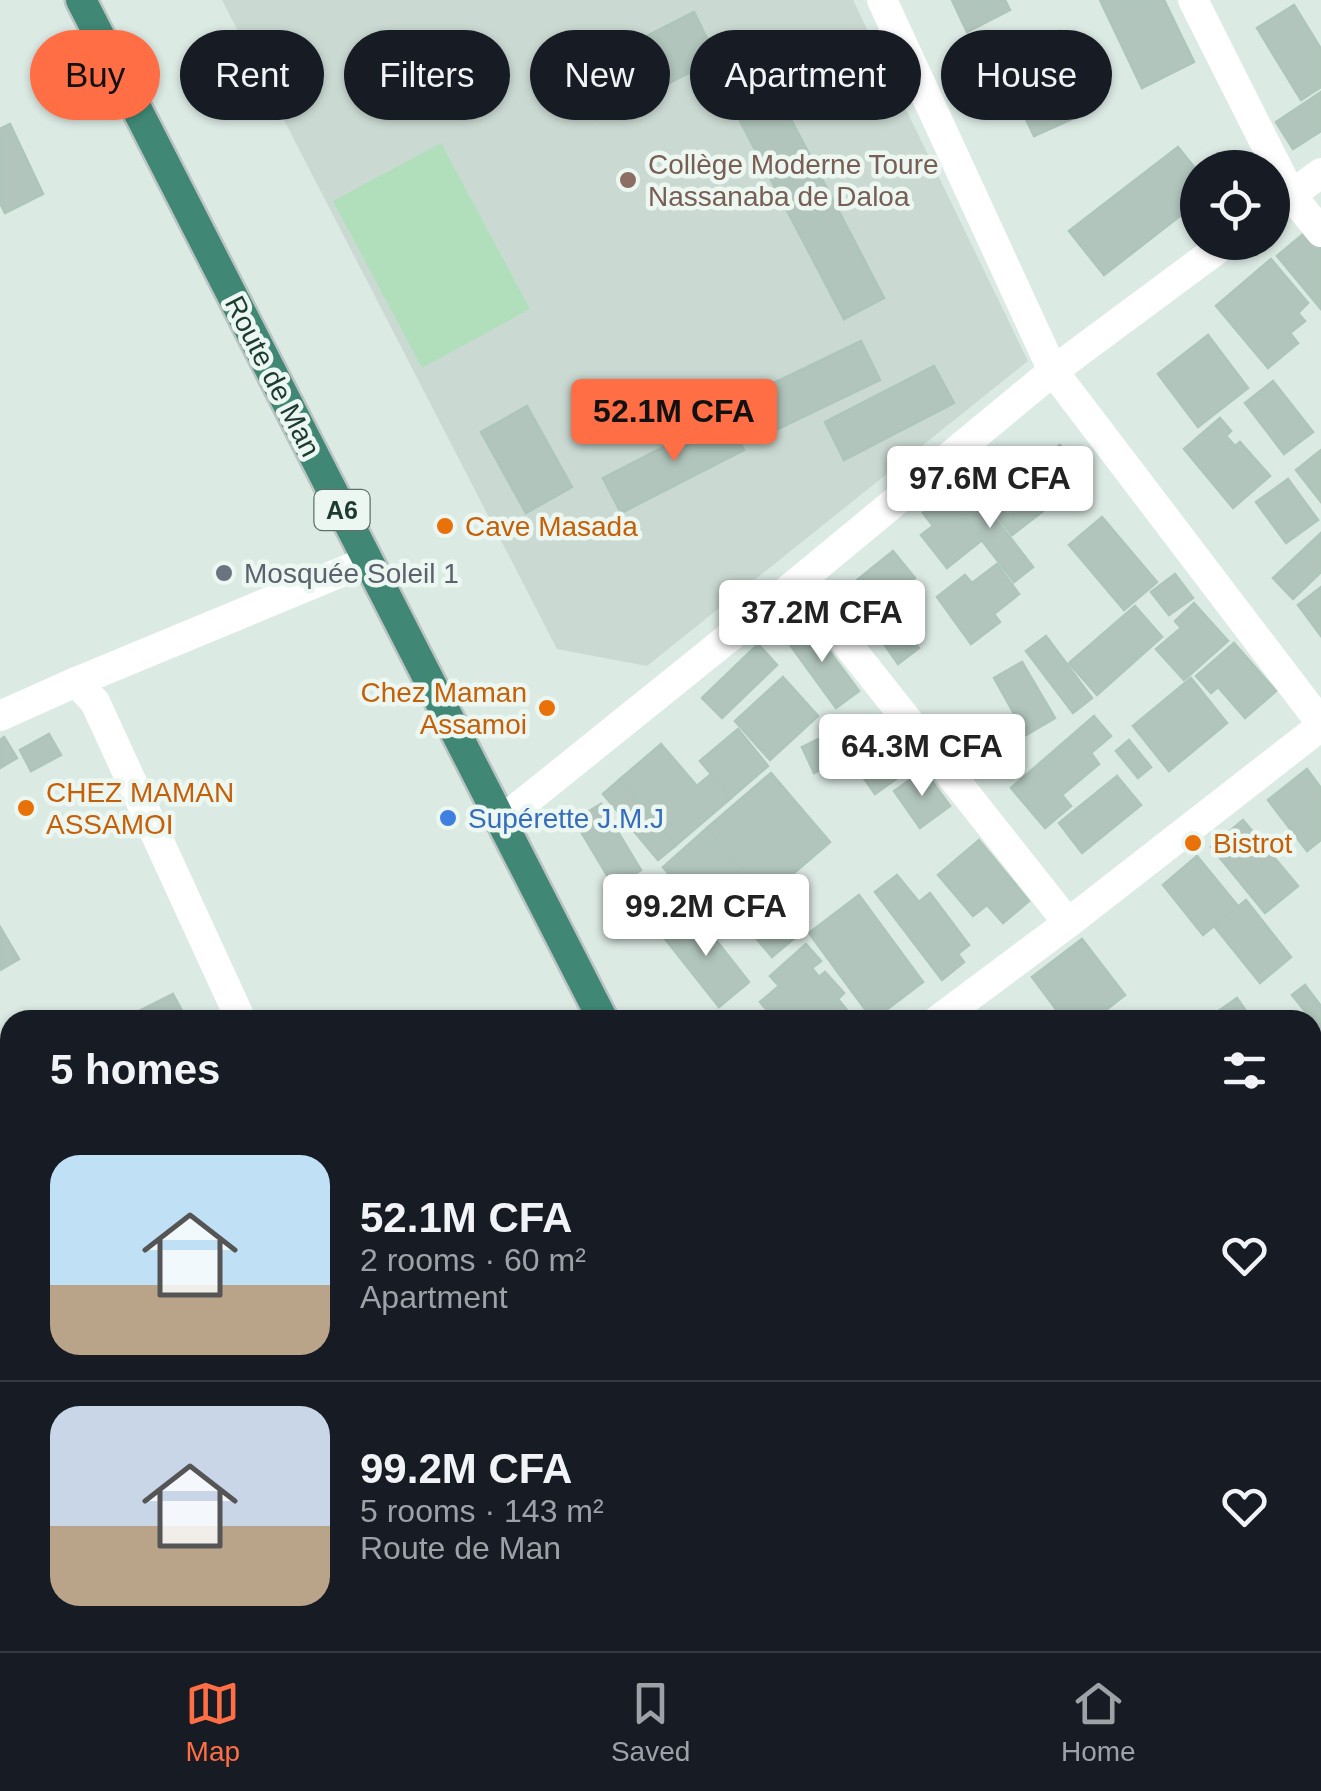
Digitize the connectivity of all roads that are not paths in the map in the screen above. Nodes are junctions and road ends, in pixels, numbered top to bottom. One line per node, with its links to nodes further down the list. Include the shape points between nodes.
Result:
1 (81, 0): 11 (highway, Route de Man / A6)
2 (882, 0): 10 (street)
3 (1193, 0): 4 (street)
4 (1259, 150)
5 (1321, 173): 6 (street)
6 (1290, 196)
7 (1290, 208): 8 (street)
8 (1321, 232)
9 (1203, 260): 10 (street)
10 (1053, 371): 12 (street); 15 (street)
11 (368, 561): 13 (street); 16 (highway, Route de Man / A6)
12 (798, 582): 16 (street); 17 (street)
13 (76, 682): 14 (street); 18 (street, via 95,702)
14 (0, 716)
15 (1321, 724): 17 (street)
16 (501, 820): 19 (highway, Route de Man / A6)
17 (1068, 923): 20 (street)
18 (235, 1010)
19 (598, 1010)
20 (951, 1010)

